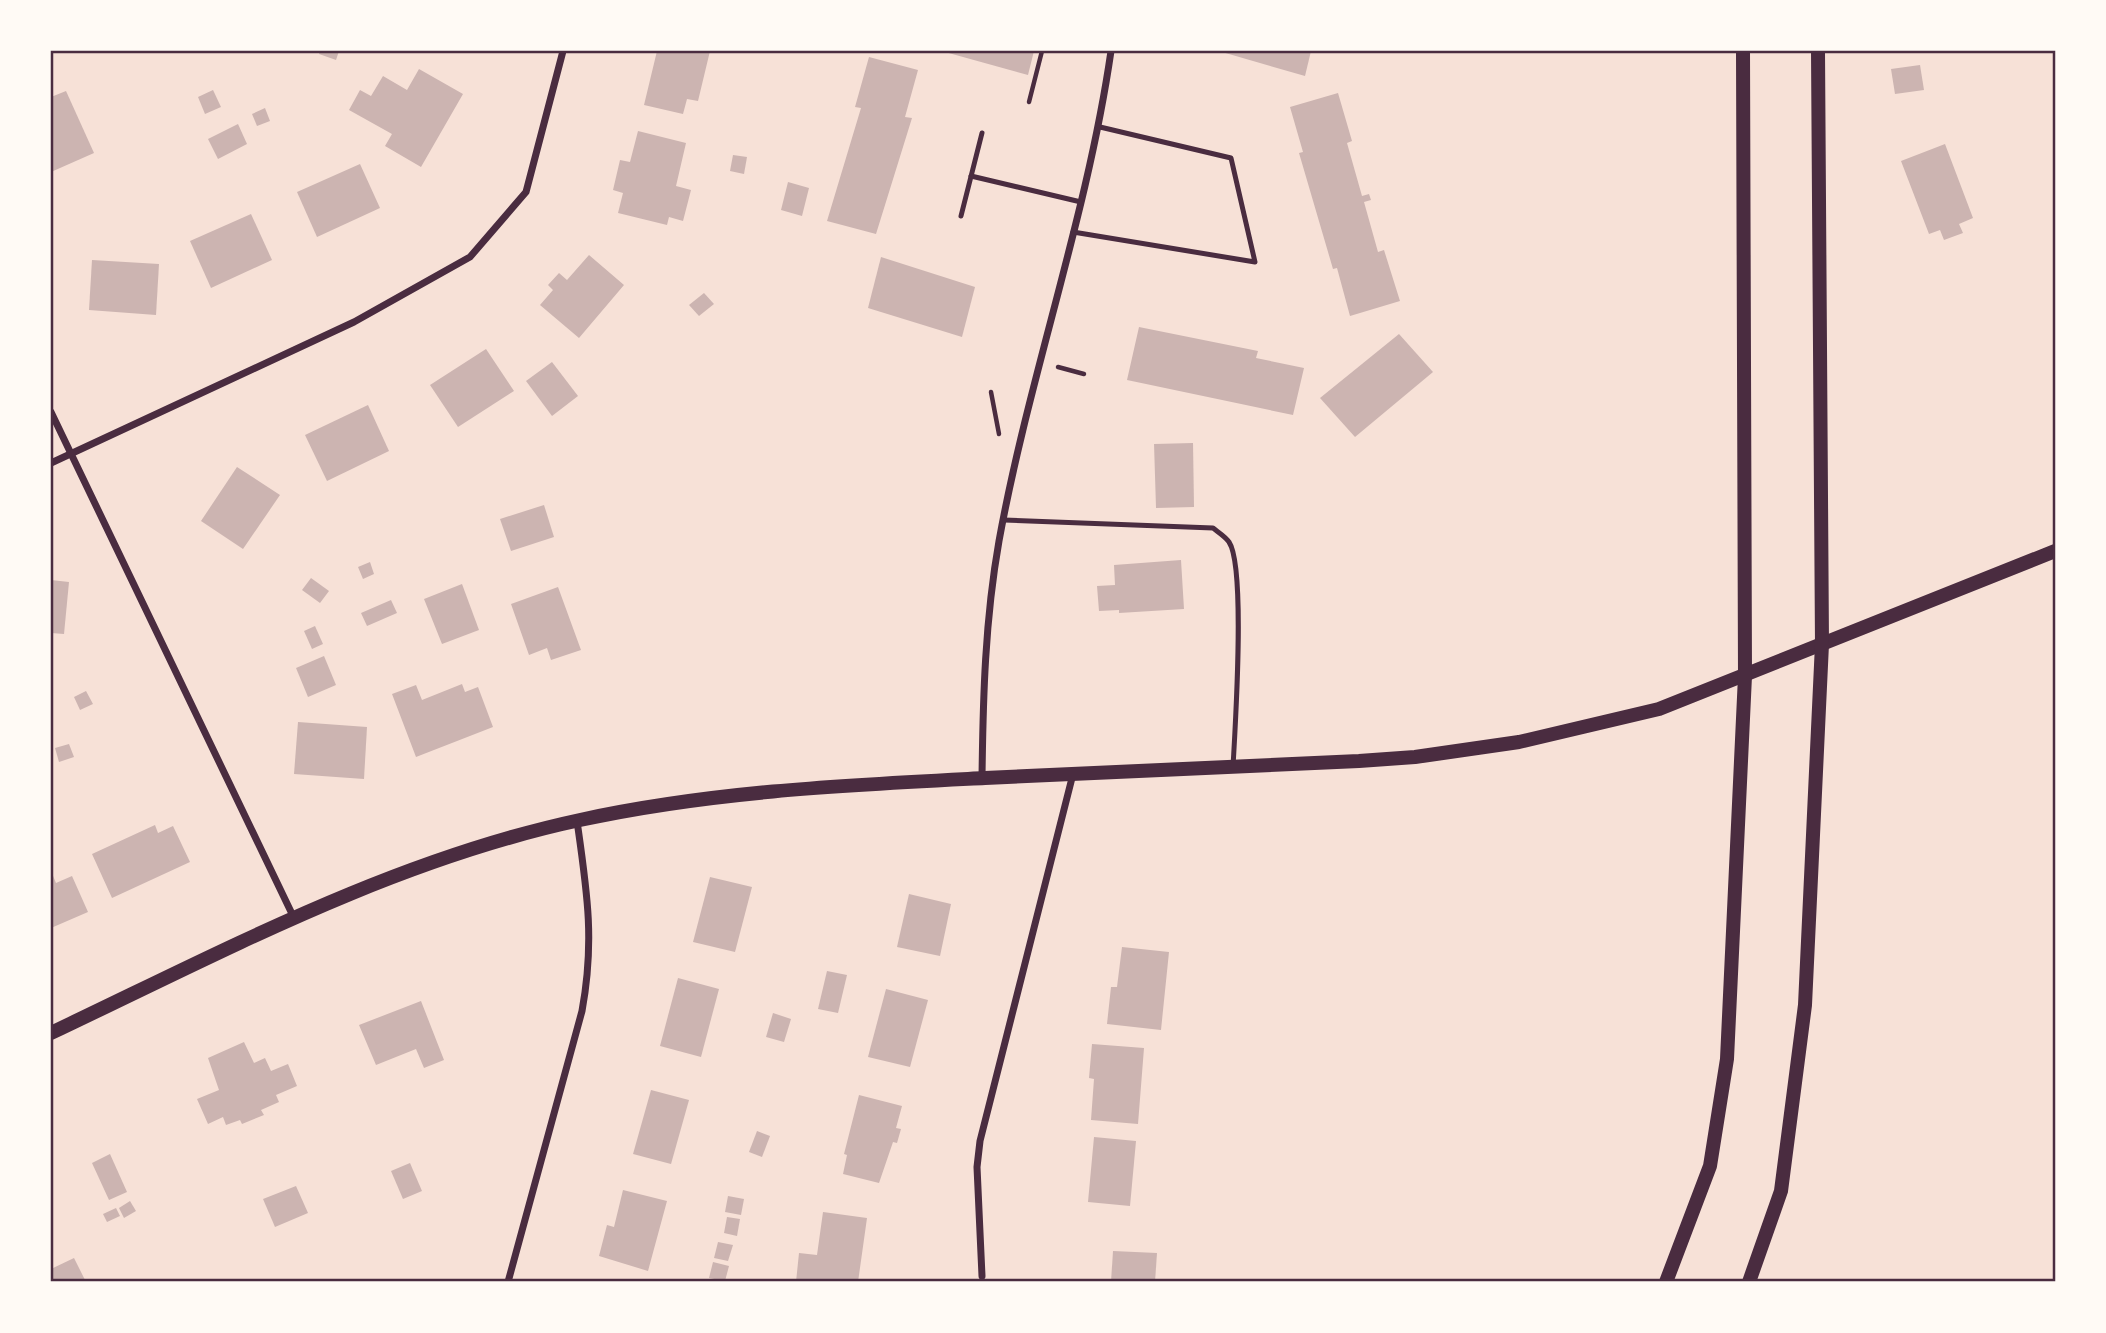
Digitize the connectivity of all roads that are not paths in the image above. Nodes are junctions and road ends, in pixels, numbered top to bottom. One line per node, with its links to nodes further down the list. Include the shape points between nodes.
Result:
1 (563, 51): 12 (street, via 526,192 470,257 354,322)
2 (1111, 51): 5 (street)
3 (1743, 51): 17 (main road)
4 (1818, 51): 16 (main road)
5 (1100, 127): 8 (street); 10 (lane, via 1231,158 1255,262)
6 (982, 133): 7 (lane)
7 (971, 176): 8 (lane); 9 (lane)
8 (1081, 202): 10 (street)
9 (961, 216)
10 (1073, 232): 14 (street)
11 (51, 412): 12 (street)
12 (70, 454): 13 (street); 22 (street)
13 (51, 463)
14 (1004, 520): 18 (lane, via 1213,528 1229,542 1237,565); 20 (street, via 983,676)
15 (2055, 551): 16 (main road)
16 (1822, 644): 17 (main road); 27 (main road, via 1805,1005 1781,1191)
17 (1745, 676): 18 (main road, via 1659,709 1519,742 1415,757); 26 (main road, via 1727,1059 1710,1166)
18 (1233, 766): 19 (main road)
19 (1073, 774): 20 (main road); 24 (street, via 980,1141 976,1167)
20 (982, 778): 21 (main road, via 751,793)
21 (577, 821): 22 (main road, via 431,864); 25 (street, via 591,932 590,968)
22 (294, 918): 23 (main road)
23 (51, 1033)
24 (982, 1276)
25 (509, 1282)
26 (1666, 1282)
27 (1749, 1282)

